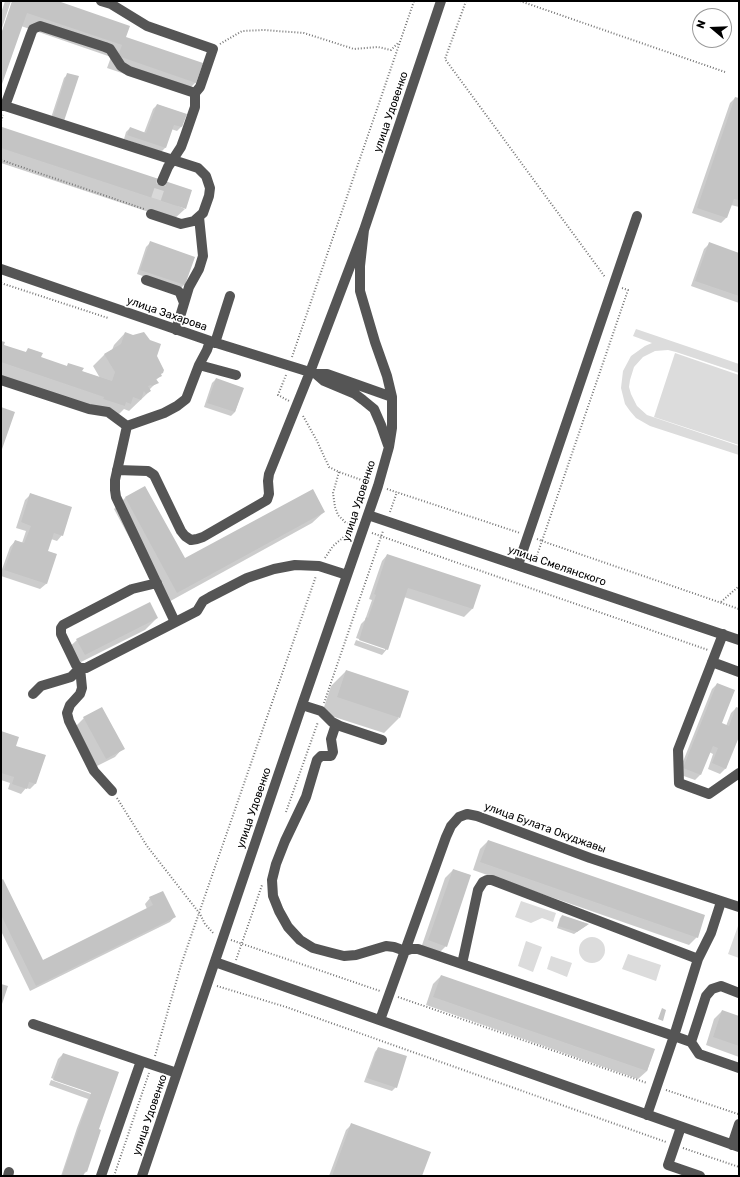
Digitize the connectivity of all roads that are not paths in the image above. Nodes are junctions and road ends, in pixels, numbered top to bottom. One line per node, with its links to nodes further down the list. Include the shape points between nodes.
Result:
1 (101, 1): 3 (street, via 111,4 147,26 213,49 200,88)
2 (441, 1): 10 (street, улица Удовенко)
3 (195, 93): 4 (street, via 129,71 121,66 110,49 40,26 33,29); 5 (street, via 195,107 181,147)
4 (3, 106): 5 (street)
5 (173, 159): 6 (street); 9 (street, via 198,168 206,176 210,188 209,196)
6 (162, 180)
7 (147, 211): 9 (street, via 181,224)
8 (637, 216): 28 (street)
9 (199, 217): 14 (street, via 203,256)
10 (364, 230): 19 (street, улица Удовенко); 21 (street, улица Удовенко, via 360,291)
11 (1, 269): 15 (street, улица Захарова)
12 (146, 280): 14 (street, via 178,291)
13 (230, 296): 16 (street)
14 (184, 303): 15 (street)
15 (176, 330): 16 (street, улица Захарова)
16 (213, 342): 17 (street); 19 (street, улица Захарова)
17 (199, 365): 18 (street); 24 (street, via 186,399 164,413)
18 (236, 375)
19 (317, 376): 21 (street, via 327,374); 22 (street, via 355,394); 26 (street, улица Удовенко, via 296,406 269,474 267,500 197,540 191,540 181,531 154,475 148,470)
20 (1, 380): 24 (street, via 89,409 108,412)
21 (392, 397): 23 (street, улица Удовенко)
22 (374, 409): 23 (street); 25 (street)
23 (392, 411): 25 (street, улица Удовенко)
24 (127, 426): 26 (street)
25 (389, 447): 27 (street, улица Удовенко)
26 (117, 470): 30 (street, via 116,497)
27 (368, 515): 28 (street, улица Смелянского); 29 (street, улица Удовенко)
28 (518, 565): 32 (street, улица Смелянского)
29 (347, 575): 31 (street, via 319,566 295,565 274,569 247,578 210,596 203,601 197,612); 38 (street, улица Удовенко)
30 (157, 583): 31 (street); 35 (street, via 132,589 63,625 61,634)
31 (175, 622): 35 (street, via 86,668)
32 (723, 634): 33 (street, улица Смелянского); 34 (street)
33 (739, 640)
34 (714, 657): 36 (street); 41 (street, via 678,750 679,783 709,794)
35 (80, 668): 37 (street, via 71,677 41,686); 42 (street, via 82,688 70,705 67,713 69,721 94,771)
36 (739, 672)
37 (33, 694)
38 (302, 705): 39 (street, via 321,711); 47 (street, улица Удовенко)
39 (336, 724): 40 (street); 45 (street, via 331,739 333,752 331,756 321,756 317,760 306,797 276,864 272,880 273,896 288,927 300,940 313,948 344,956 386,946)
40 (382, 740)
41 (739, 772)
42 (112, 791)
43 (721, 902): 44 (street, улица Булата Окуджавы); 45 (street, улица Булата Окуджавы, via 467,814 459,817 446,837); 46 (street, via 712,933)
44 (739, 908)
45 (405, 951): 48 (street, via 418,949); 50 (street, улица Булата Окуджавы)
46 (698, 959): 48 (street, via 487,880 478,890); 52 (street)
47 (215, 962): 50 (street); 56 (street, улица Удовенко)
48 (462, 964): 52 (street)
49 (739, 993): 53 (street, via 721,986 712,989 706,996)
50 (380, 1020): 57 (street)
51 (33, 1024): 54 (street)
52 (674, 1036): 53 (street); 57 (street)
53 (691, 1042): 55 (street, via 699,1054)
54 (141, 1061): 56 (street); 61 (street)
55 (739, 1068)
56 (177, 1073): 62 (street, улица Удовенко)
57 (647, 1115): 59 (street)
58 (739, 1124): 60 (street)
59 (681, 1127): 60 (street); 63 (street, via 668,1165)
60 (735, 1146)
61 (101, 1176)
62 (142, 1176)
63 (700, 1176)

